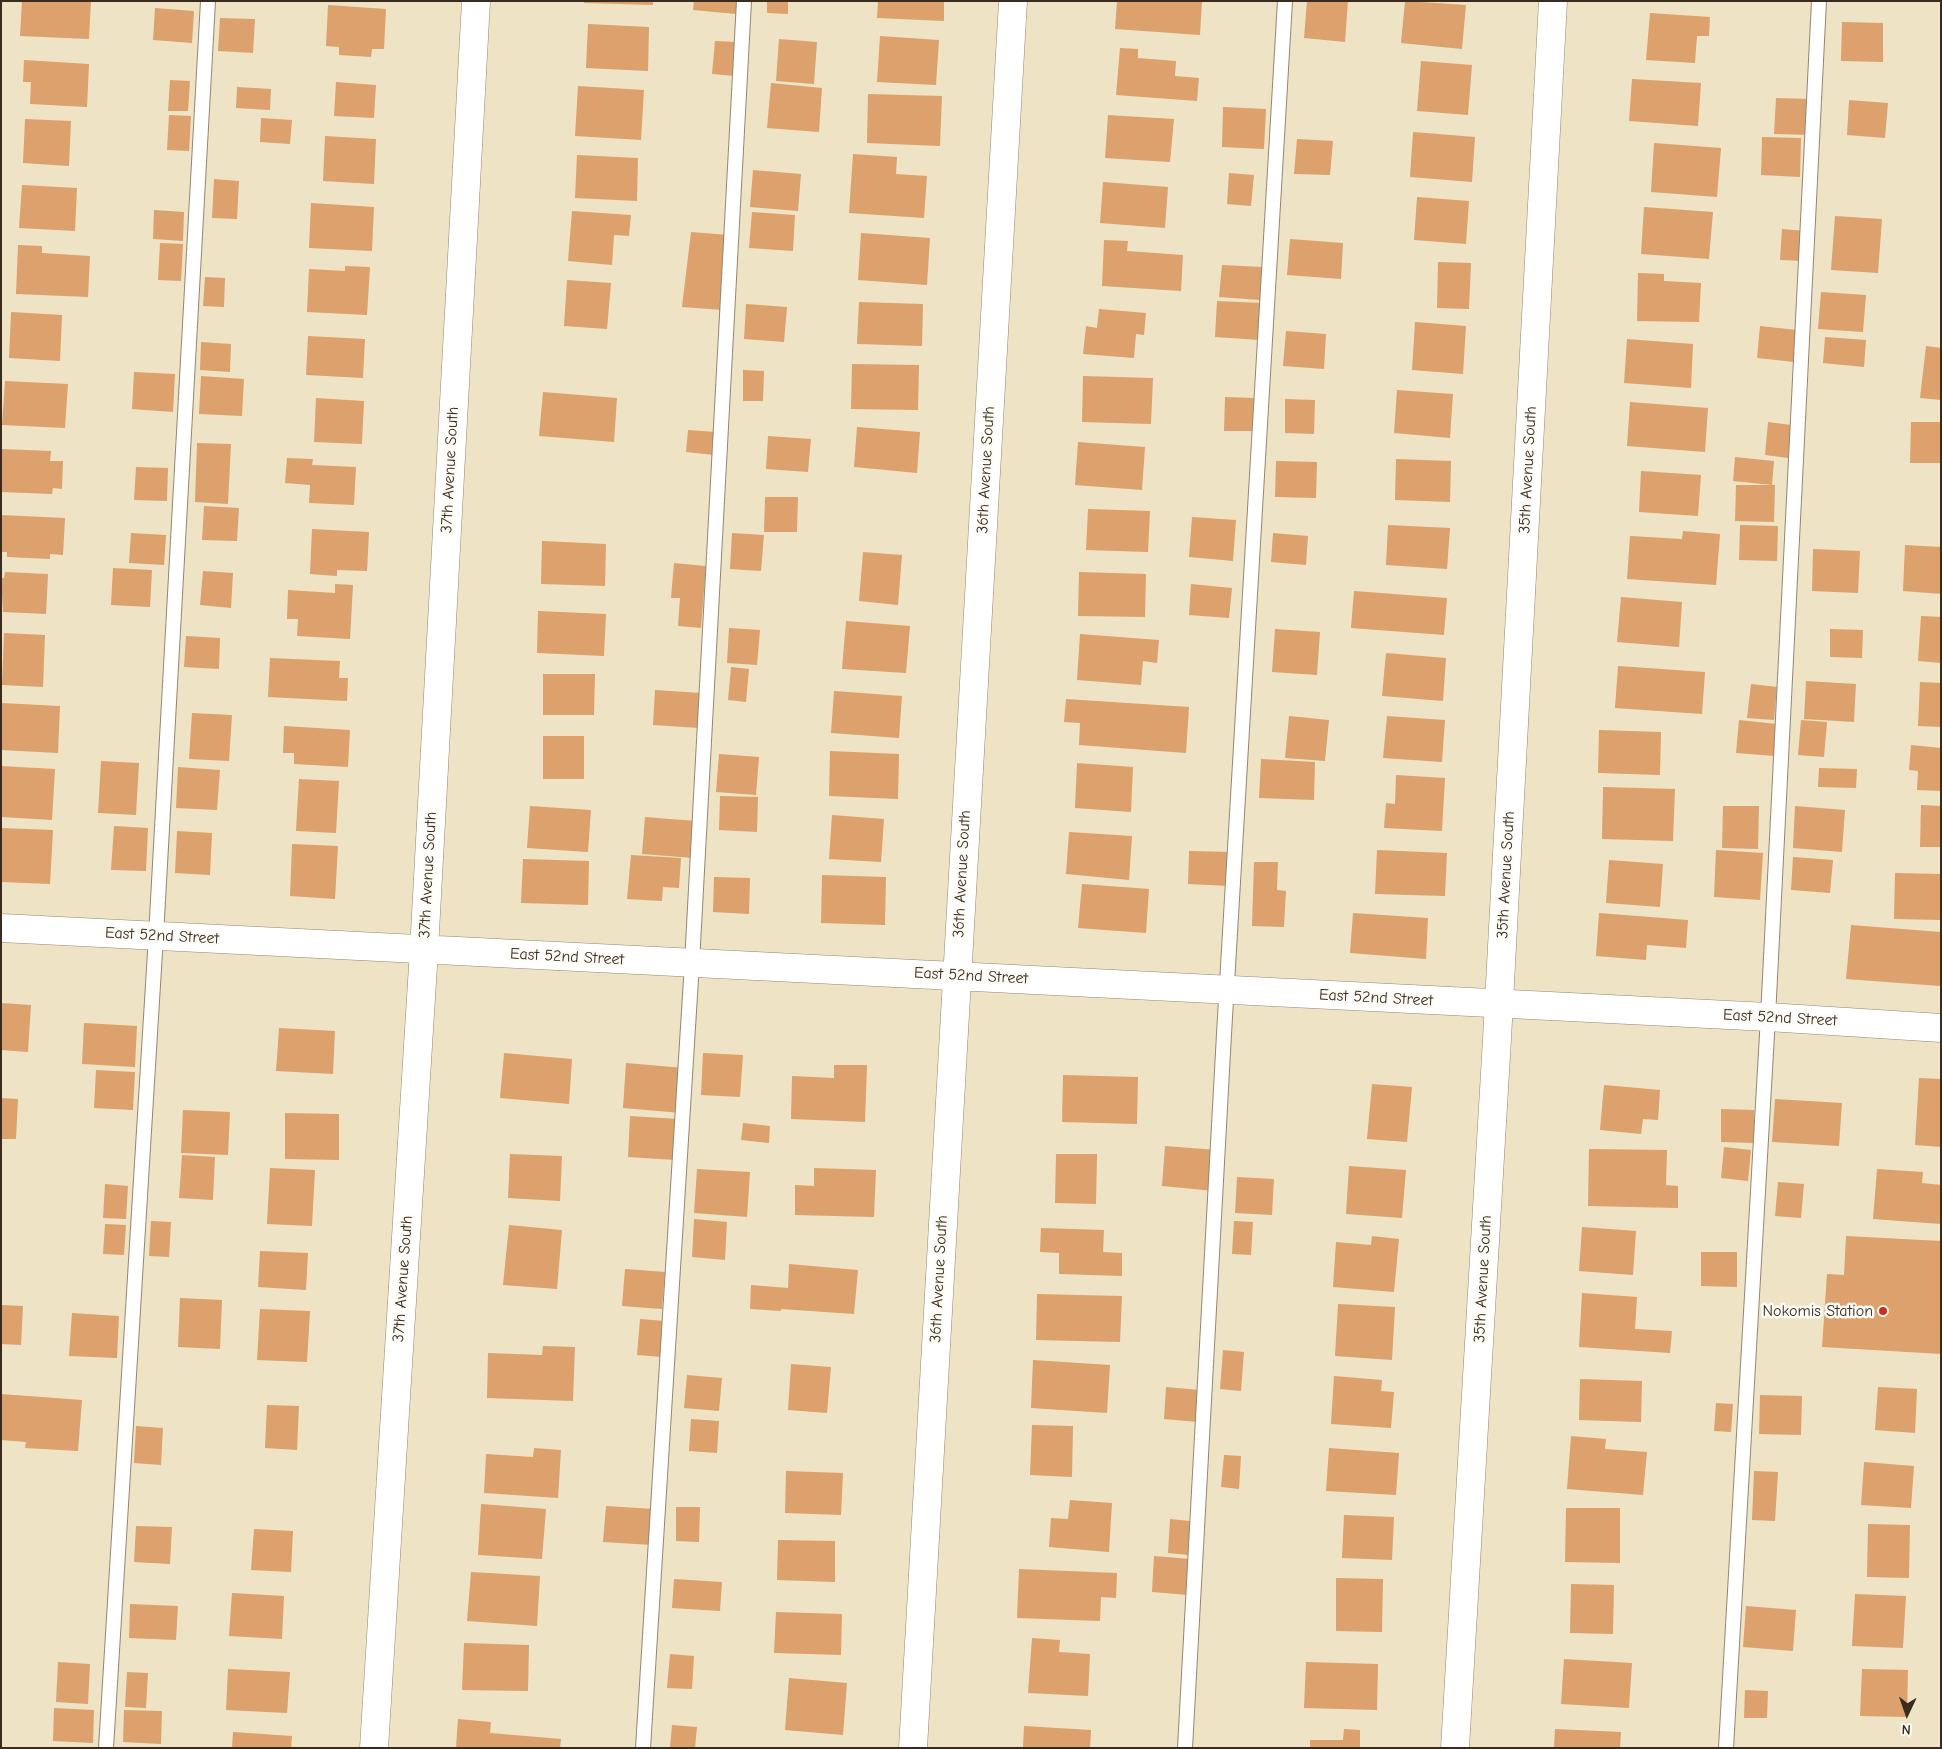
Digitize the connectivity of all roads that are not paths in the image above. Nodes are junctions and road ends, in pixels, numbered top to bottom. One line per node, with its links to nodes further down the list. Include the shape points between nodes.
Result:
1 (208, 1): 9 (lane)
2 (476, 1): 10 (street, 37th Avenue South)
3 (744, 1): 11 (lane)
4 (1013, 1): 12 (street, 36th Avenue South)
5 (1285, 1): 13 (lane)
6 (1553, 1): 14 (street, 35th Avenue South)
7 (1819, 1): 15 (lane)
8 (1, 928): 9 (street, East 52nd Street)
9 (156, 936): 10 (street, East 52nd Street); 17 (lane)
10 (424, 950): 11 (street, East 52nd Street); 18 (street, 37th Avenue South)
11 (692, 963): 12 (street, East 52nd Street); 19 (lane)
12 (957, 976): 13 (street, East 52nd Street); 20 (street, 36th Avenue South)
13 (1227, 990): 14 (street, East 52nd Street); 21 (lane)
14 (1499, 1004): 15 (street, East 52nd Street); 22 (street, 35th Avenue South)
15 (1768, 1017): 16 (street, East 52nd Street); 23 (lane)
16 (1941, 1028)
17 (106, 1748)
18 (374, 1748)
19 (644, 1748)
20 (913, 1748)
21 (1185, 1748)
22 (1455, 1748)
23 (1726, 1748)

